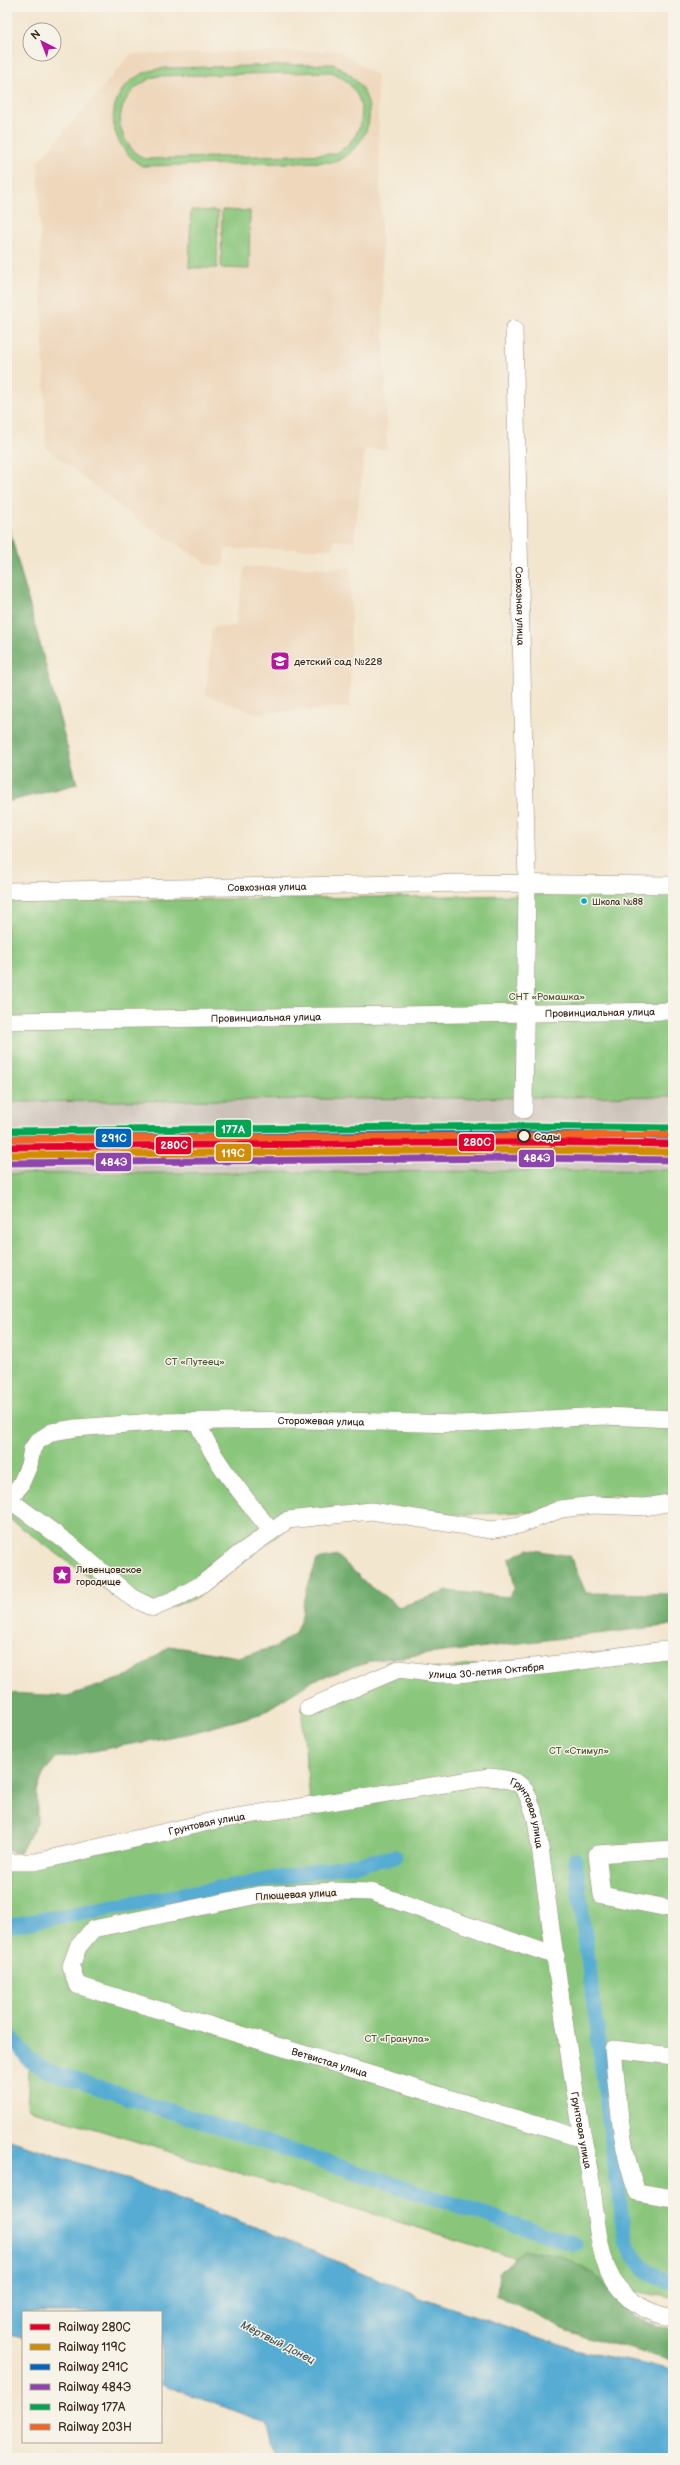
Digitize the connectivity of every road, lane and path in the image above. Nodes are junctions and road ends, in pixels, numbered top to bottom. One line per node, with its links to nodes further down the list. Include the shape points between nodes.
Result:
1 (514, 329): 2 (street, Совхозная улица)
2 (527, 884): 3 (street, Совхозная улица); 4 (street, Совхозная улица); 6 (street)
3 (673, 885)
4 (7, 891)
5 (673, 1011): 6 (street, Провинциальная улица)
6 (526, 1012): 7 (street, Провинциальная улица); 8 (street)
7 (7, 1021)
8 (524, 1110)
9 (673, 1419): 10 (street, Сторожевая улица, via 603,1416 460,1424 302,1420)
10 (198, 1423): 11 (street, Сторожевая улица, via 153,1422 76,1428 44,1435 32,1448 29,1465 20,1486 13,1494); 14 (street, via 226,1472)
11 (7, 1494)
12 (7, 1498): 14 (street, via 72,1546 131,1597 153,1608 202,1584)
13 (673, 1502): 14 (street, via 644,1507 594,1505 561,1510 518,1525 491,1530 371,1511 288,1520)
14 (271, 1531)
15 (673, 1649): 16 (street, улица 30-летия Октября, via 457,1674 399,1669)
16 (308, 1708)
17 (673, 1849): 19 (street, via 597,1854 602,1895)
18 (7, 1862): 20 (street, Грунтовая улица, via 35,1862 217,1820 489,1777 509,1779 525,1788 536,1820)
19 (673, 1909)
20 (556, 1956): 21 (street, Плющевая улица, via 371,1892 258,1895 93,1929 78,1947 71,1966); 23 (street, Грунтовая улица)
21 (77, 1985): 23 (street, Ветвистая улица)
22 (673, 2056): 24 (street, via 613,2049 622,2135 629,2172 637,2192)
23 (583, 2139): 25 (street, Грунтовая улица, via 602,2251 609,2274 625,2297 658,2315)
24 (673, 2198)
25 (673, 2318)

